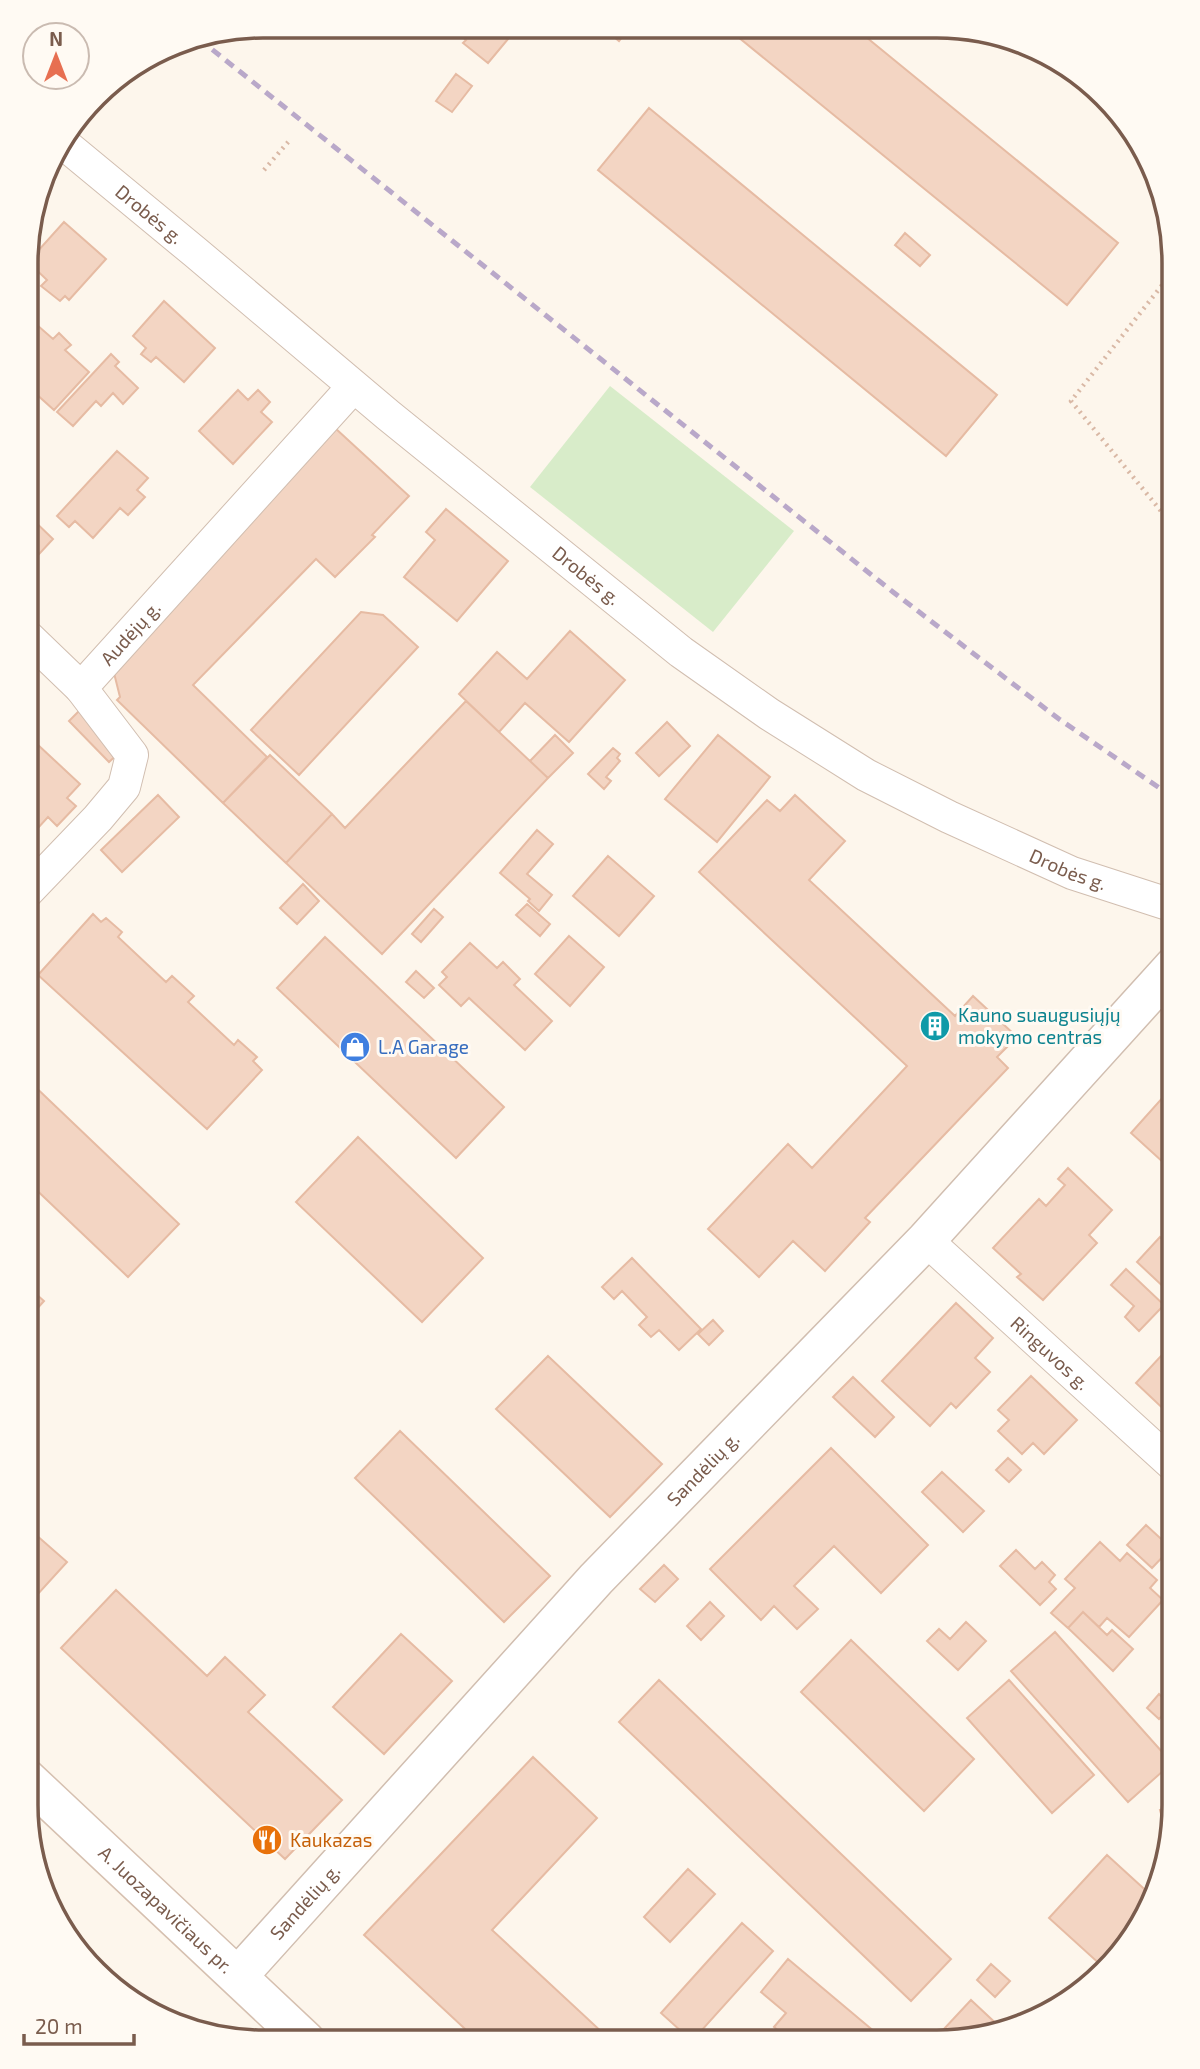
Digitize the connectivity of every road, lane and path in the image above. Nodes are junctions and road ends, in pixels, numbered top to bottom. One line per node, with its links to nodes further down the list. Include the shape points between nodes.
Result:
1 (289, 141): 3 (path)
2 (70, 149): 5 (street, Drobės g.)
3 (264, 170)
4 (1162, 285): 6 (path, via 1071,401)
5 (353, 387): 8 (street, Audėjų g.); 10 (street, Drobės g., via 681,652 769,715 866,775 949,817 1072,873)
6 (1162, 512)
7 (38, 647): 8 (street)
8 (81, 688): 9 (street, via 132,755 124,787)
9 (38, 881)
10 (1162, 902)
11 (1162, 980): 12 (street, Sandėlių g.)
12 (926, 1240): 13 (street, Ringuvos g.); 15 (street, Sandėlių g., via 596,1579)
13 (1161, 1454)
14 (38, 1789): 15 (street, A. Juozapavičiaus pr.)
15 (238, 1976): 16 (street, A. Juozapavičiaus pr.)
16 (294, 2030)

